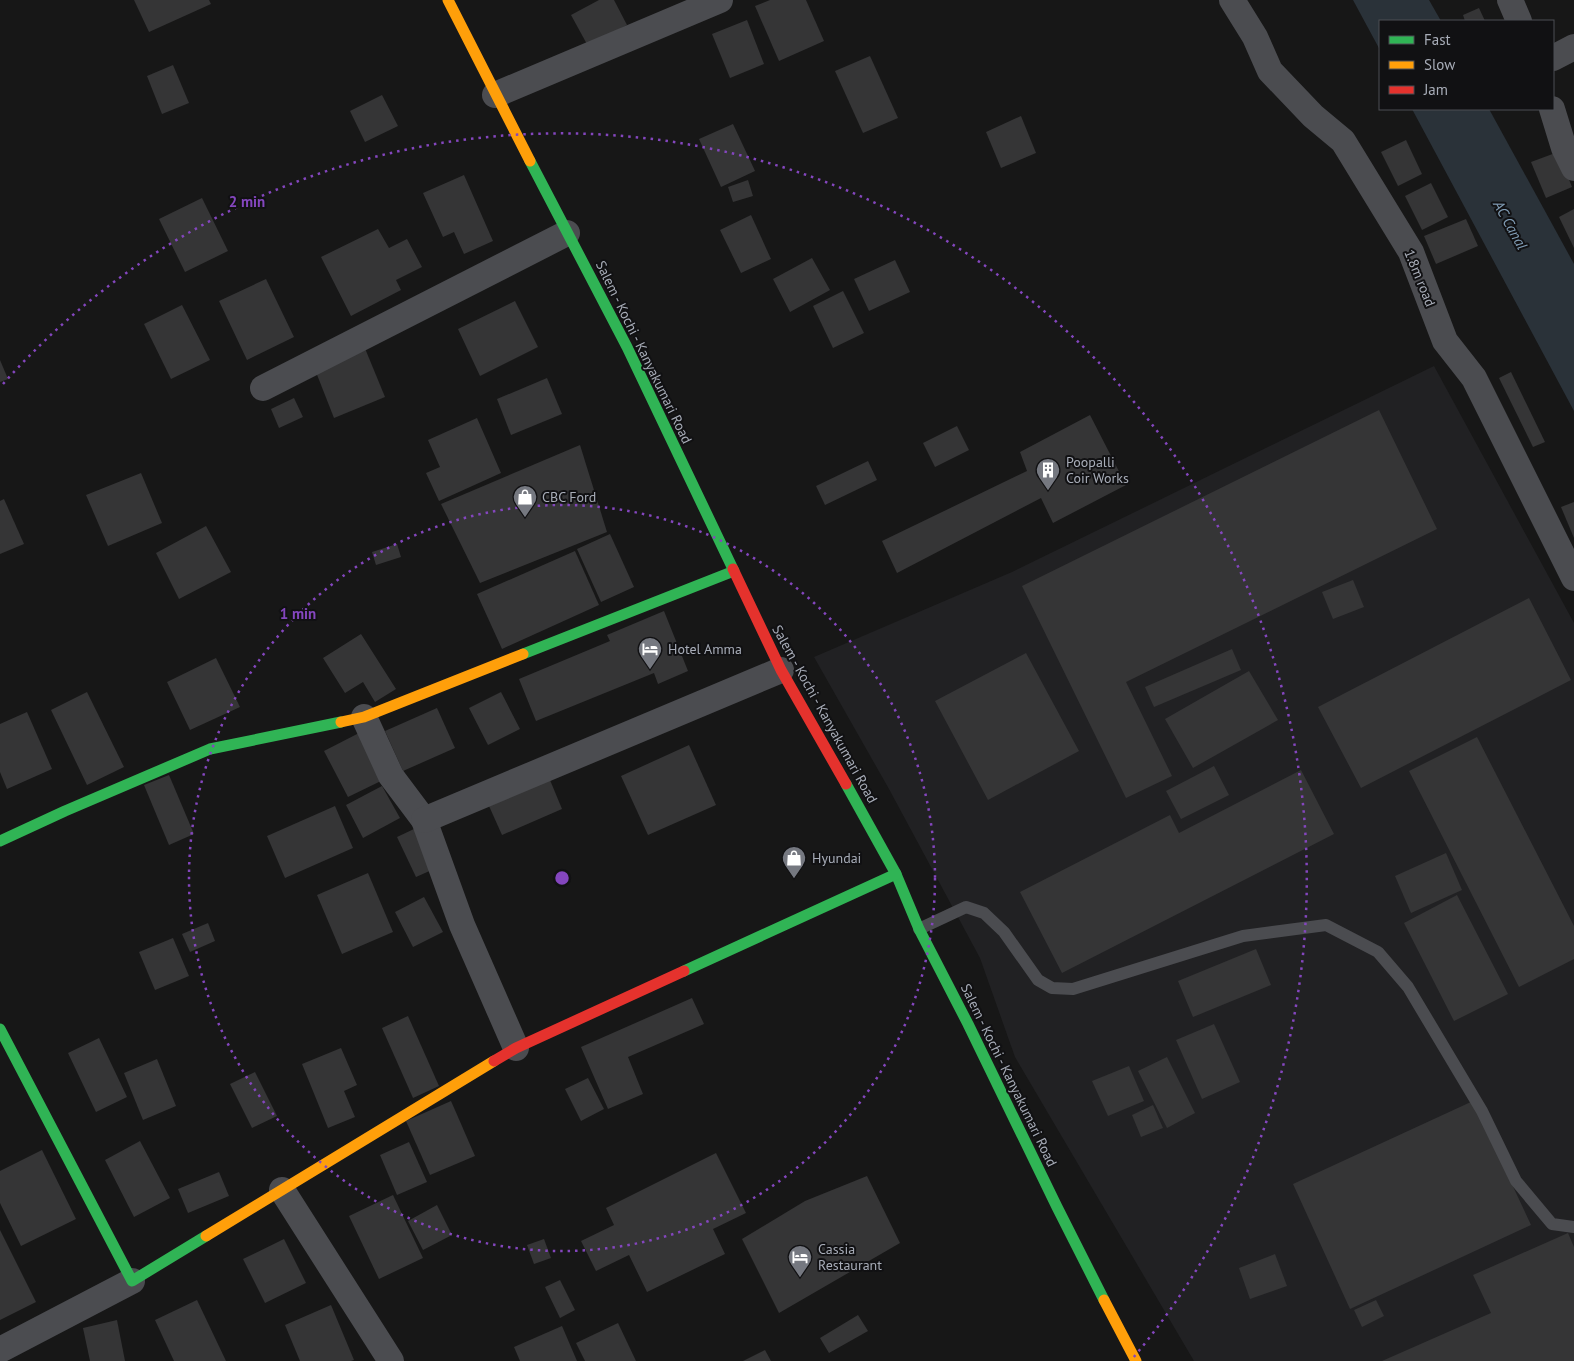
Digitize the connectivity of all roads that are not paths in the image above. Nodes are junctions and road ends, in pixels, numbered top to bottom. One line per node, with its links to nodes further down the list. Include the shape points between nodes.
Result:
1 (448, 0): 8 (main road, Salem - Kochi - Kanyakumari Road)
2 (720, 0): 8 (street)
3 (1232, 0): 14 (street, 1.8m road, via 1255,37 1270,72 1343,141 1411,252 1445,341 1474,378)
4 (1510, 0): 5 (street)
5 (1519, 20)
6 (1574, 47): 7 (street)
7 (1554, 57)
8 (495, 94): 11 (main road, Salem - Kochi - Kanyakumari Road)
9 (1552, 110): 10 (street)
10 (1574, 168)
11 (567, 233): 12 (street); 13 (main road, Salem - Kochi - Kanyakumari Road, via 627,347)
12 (263, 388)
13 (734, 571): 15 (main road, Salem - Kochi - Kanyakumari Road); 16 (main road)
14 (1574, 578)
15 (781, 670): 17 (street); 19 (main road, Salem - Kochi - Kanyakumari Road)
16 (364, 717): 17 (street, via 391,776); 18 (main road, via 210,748)
17 (424, 820): 22 (street, via 462,925)
18 (0, 841)
19 (896, 874): 20 (main road, Salem - Kochi - Kanyakumari Road); 22 (main road)
20 (919, 929): 24 (lane, via 966,907 984,912 1004,932 1038,980 1052,988 1073,988 1242,936 1326,925 1378,952 1408,987 1482,1111 1516,1181 1552,1224); 28 (main road, Salem - Kochi - Kanyakumari Road)
21 (0, 1029): 25 (main road)
22 (516, 1048): 23 (main road)
23 (282, 1190): 25 (main road); 27 (street)
24 (1574, 1227)
25 (132, 1280): 26 (street)
26 (0, 1350)
27 (392, 1361)
28 (1136, 1361)

